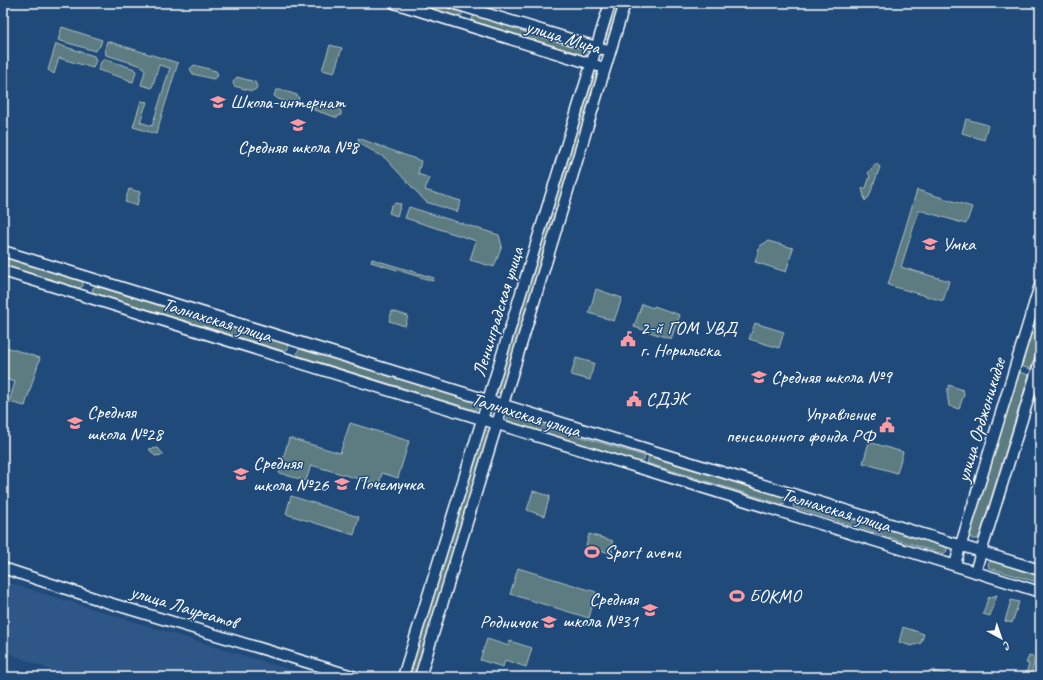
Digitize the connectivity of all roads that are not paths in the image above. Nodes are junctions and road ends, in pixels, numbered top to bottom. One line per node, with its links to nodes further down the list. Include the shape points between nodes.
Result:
1 (394, 3): 6 (street, улица Мира)
2 (452, 3): 5 (street, улица Мира)
3 (610, 3): 7 (street, Ленинградская улица)
4 (625, 3): 8 (street, Ленинградская улица)
5 (470, 8): 6 (street); 7 (street, улица Мира)
6 (465, 25): 9 (street, улица Мира)
7 (597, 47): 8 (street, улица Мира); 9 (street, Ленинградская улица)
8 (610, 52): 10 (street, Ленинградская улица)
9 (592, 64): 10 (street, улица Мира); 15 (street, Ленинградская улица)
10 (606, 68): 16 (street, Ленинградская улица)
11 (3, 251): 15 (street, Талнахская улица)
12 (3, 271): 17 (street, Талнахская улица)
13 (1040, 285): 19 (street, улица Орджоникидзе)
14 (1040, 361): 20 (street, улица Орджоникидзе)
15 (488, 400): 16 (street, Талнахская улица); 17 (street, Ленинградская улица)
16 (503, 405): 18 (street, Ленинградская улица); 19 (street, Талнахская улица)
17 (482, 419): 18 (street, Талнахская улица); 27 (street, Ленинградская улица)
18 (497, 424): 21 (street, Талнахская улица); 28 (street, Ленинградская улица)
19 (961, 546): 20 (street, Талнахская улица); 21 (street, улица Орджоникидзе)
20 (981, 552): 23 (street, Талнахская улица); 24 (street, улица Орджоникидзе)
21 (955, 564): 24 (street, Талнахская улица)
22 (3, 568): 26 (street, улица Лауреатов, via 106,602)
23 (1040, 570)
24 (975, 572): 25 (street, Талнахская улица)
25 (1040, 592)
26 (356, 677)
27 (403, 677)
28 (420, 677)

